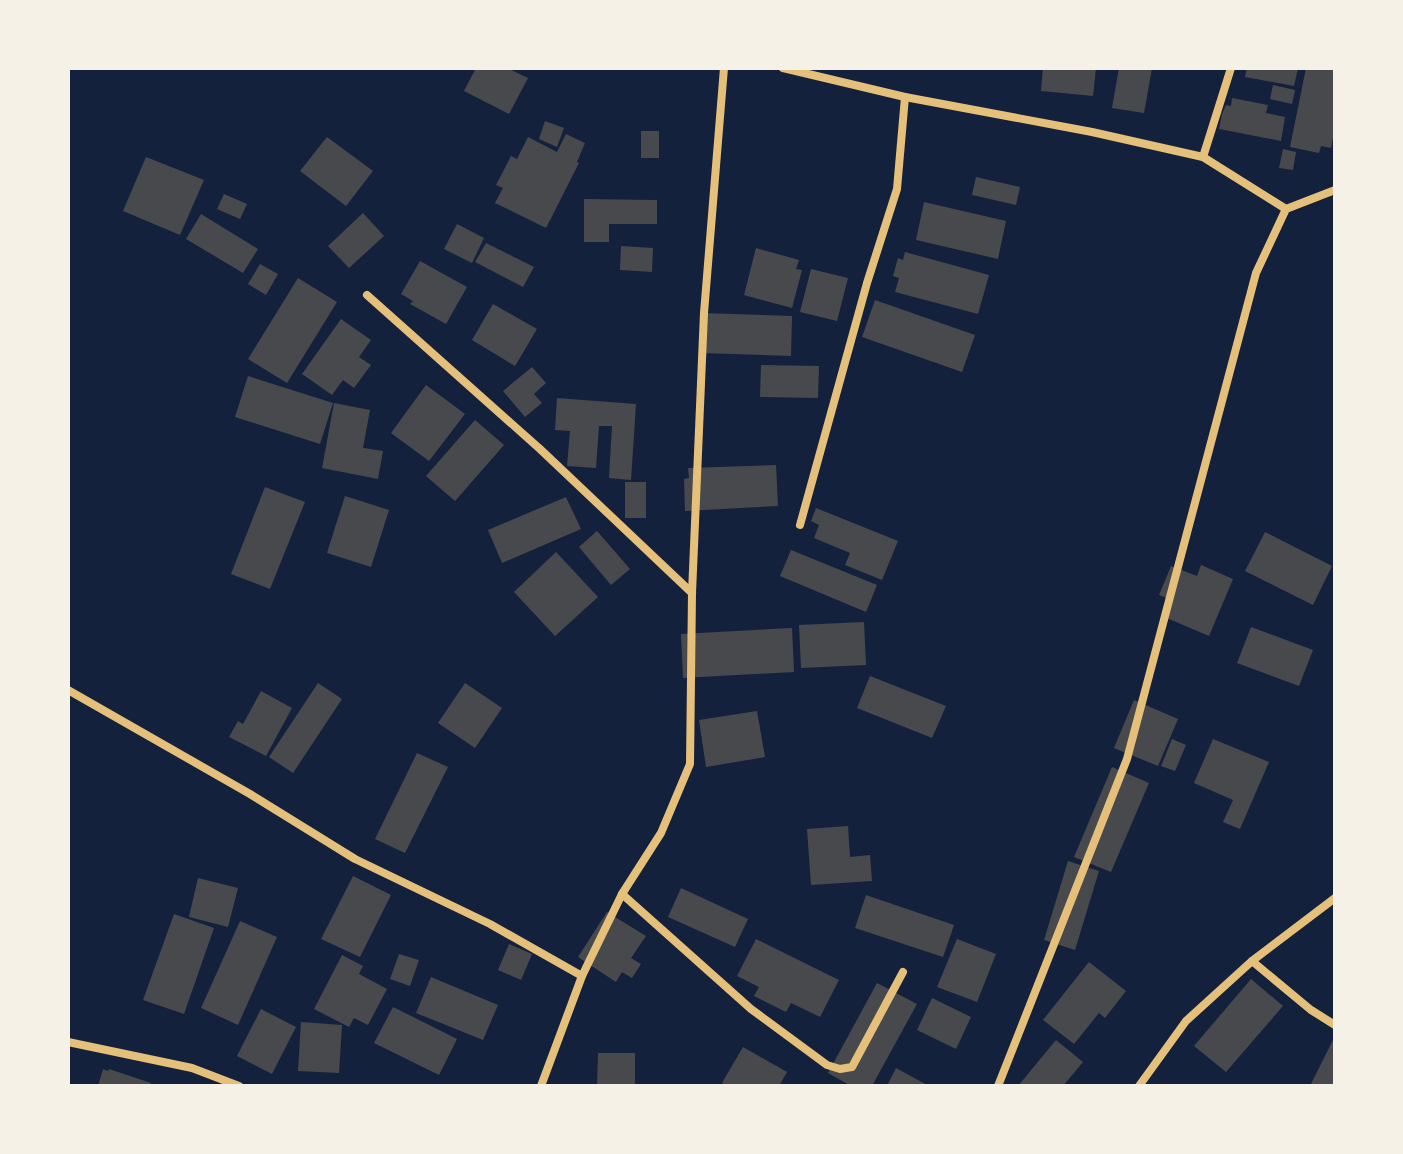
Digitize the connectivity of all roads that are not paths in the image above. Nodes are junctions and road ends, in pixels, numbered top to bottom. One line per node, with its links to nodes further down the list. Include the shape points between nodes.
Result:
1 (724, 68): 10 (street, via 704,313)
2 (783, 68): 4 (street)
3 (1231, 68): 5 (street)
4 (905, 97): 5 (street); 9 (street, via 897,189)
5 (1203, 157): 7 (street)
6 (1335, 190): 7 (street)
7 (1286, 209): 21 (street, via 1256,273 1127,759)
8 (367, 295): 10 (street)
9 (800, 525)
10 (692, 593): 12 (street, via 690,764 661,833)
11 (68, 690): 16 (street, via 355,859 490,924)
12 (622, 894): 15 (street, via 751,1009 840,1069 852,1067); 16 (street)
13 (1335, 898): 14 (street)
14 (1252, 961): 17 (street); 22 (street, via 1186,1021)
15 (903, 972)
16 (582, 976): 20 (street)
17 (1335, 1025)
18 (68, 1042): 19 (street, via 192,1068)
19 (239, 1086)
20 (541, 1086)
21 (998, 1086)
22 (1139, 1086)

